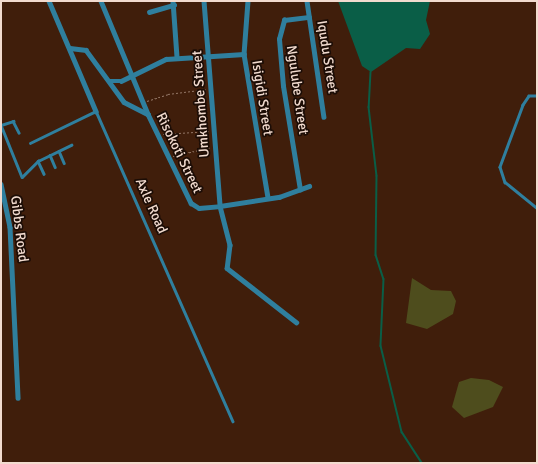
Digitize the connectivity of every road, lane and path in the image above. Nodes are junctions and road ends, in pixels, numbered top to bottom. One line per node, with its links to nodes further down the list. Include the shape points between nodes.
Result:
1 (49, 1): 9 (street, Axle Road)
2 (101, 1): 13 (street, Risokoti Street)
3 (204, 1): 11 (street, Umkhombe Street)
4 (248, 1): 10 (street, Isigidi Street)
5 (307, 1): 8 (street, Iqudu Street)
6 (173, 3): 7 (street); 12 (street)
7 (149, 12)
8 (310, 17): 20 (street, Iqudu Street); 37 (street, Ngulube Street, via 285,19 280,33 283,86)
9 (70, 48): 14 (street, via 86,50); 18 (street, Axle Road)
10 (244, 54): 11 (street); 38 (street, Isigidi Street)
11 (209, 56): 12 (street); 15 (street, Umkhombe Street)
12 (177, 57): 13 (street, via 156,62)
13 (133, 75): 14 (street, via 121,81); 17 (street, Risokoti Street)
14 (109, 81): 19 (street, via 126,104)
15 (213, 88): 17 (path, via 168,94); 22 (street, Umkhombe Street)
16 (537, 96): 40 (lane, via 529,96 523,105 500,167 505,182)
17 (143, 102): 19 (street, Risokoti Street)
18 (96, 111): 25 (lane); 43 (lane, Axle Road)
19 (148, 114): 24 (street, Risokoti Street)
20 (324, 116)
21 (1, 125): 23 (lane, via 13,121); 31 (lane, via 22,177)
22 (215, 131): 24 (path); 27 (street, Umkhombe Street)
23 (19, 133)
24 (157, 134): 30 (street, Risokoti Street)
25 (30, 143)
26 (71, 145): 28 (lane)
27 (215, 147): 30 (path); 39 (street, Umkhombe Street)
28 (59, 151): 29 (lane); 32 (lane)
29 (50, 155): 31 (lane); 33 (lane)
30 (169, 158): 39 (street, Risokoti Street, via 190,202 199,208)
31 (38, 161): 34 (lane)
32 (64, 163)
33 (55, 166)
34 (44, 174)
35 (1, 184): 42 (street, Gibbs Road, via 10,227)
36 (309, 186): 37 (street, Risokoti Street)
37 (300, 190): 38 (street, Risokoti Street)
38 (268, 198): 39 (street, Risokoti Street)
39 (220, 206): 41 (street, Umkhombe Street, via 230,245 229,271)
40 (537, 208)
41 (296, 322)
42 (18, 398)
43 (233, 421)

